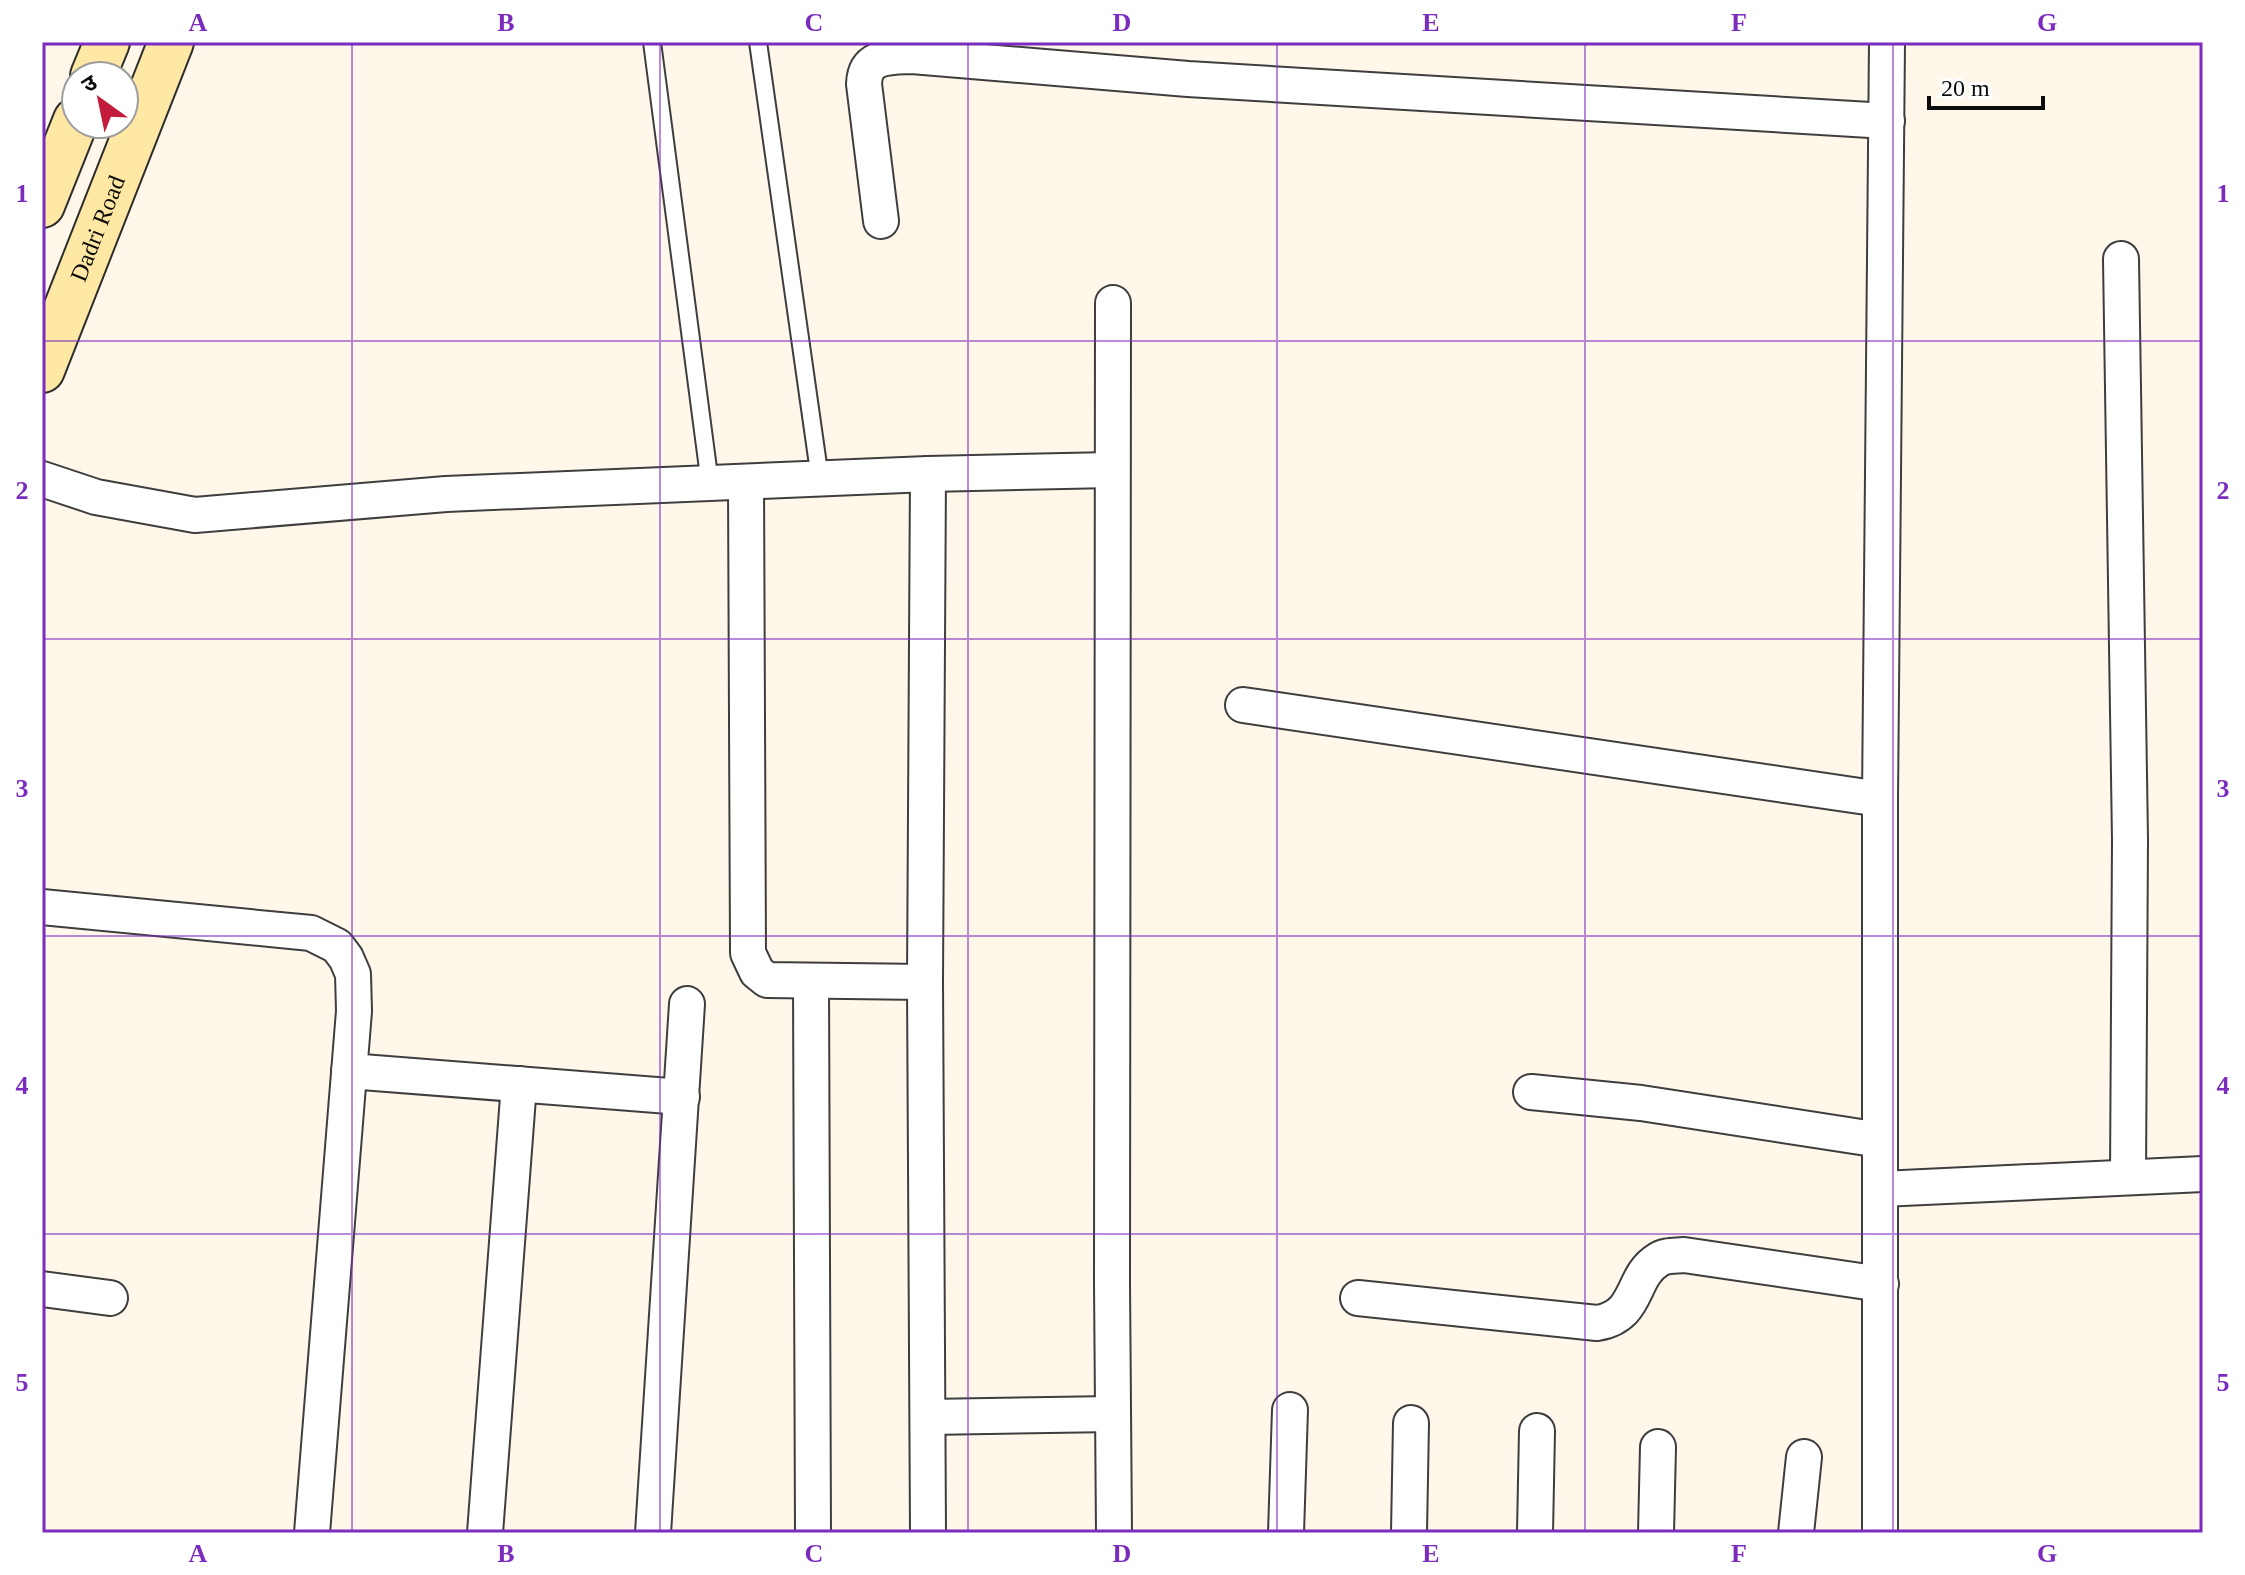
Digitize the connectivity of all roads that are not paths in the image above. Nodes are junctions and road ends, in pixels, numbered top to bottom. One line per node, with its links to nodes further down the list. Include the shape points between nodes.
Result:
1 (171, 42): 11 (street, Dadri Road)
2 (652, 42): 17 (lane)
3 (758, 42): 15 (lane)
4 (1887, 42): 5 (street)
5 (1887, 121): 8 (street, via 887,58 872,62 864,72); 19 (street)
6 (68, 140): 7 (street)
7 (42, 205)
8 (881, 221)
9 (2121, 259): 30 (street, via 2130,840)
10 (1113, 303): 12 (street)
11 (42, 370)
12 (1112, 470): 13 (street); 37 (street)
13 (928, 474): 15 (street); 22 (street)
14 (42, 479): 17 (street, via 96,497 195,515 446,494)
15 (820, 479): 16 (street)
16 (746, 482): 17 (street); 21 (street, via 748,953 767,980)
17 (710, 484)
18 (1243, 705): 19 (street)
19 (1880, 799): 28 (street)
20 (42, 907): 24 (street, via 311,933 337,946 353,974)
21 (811, 982): 22 (street); 47 (street)
22 (925, 982): 38 (street)
23 (687, 1004): 27 (street)
24 (349, 1071): 25 (street); 44 (street)
25 (519, 1084): 27 (street); 45 (street)
26 (1531, 1092): 28 (street, via 1641,1103)
27 (682, 1097): 46 (street)
28 (1880, 1140): 31 (street)
29 (2203, 1174): 30 (street)
30 (2128, 1176): 31 (street)
31 (1881, 1189): 32 (street)
32 (1881, 1284): 35 (street, via 1684,1255 1656,1260 1628,1306 1607,1322); 43 (street)
33 (42, 1289): 34 (street)
34 (110, 1298)
35 (1358, 1298)
36 (1290, 1410): 50 (street)
37 (1113, 1414): 38 (street); 49 (street)
38 (928, 1417): 48 (street)
39 (1411, 1423): 51 (street)
40 (1537, 1431): 52 (street)
41 (1658, 1447): 53 (street)
42 (1804, 1457): 54 (street)
43 (1879, 1531)
44 (312, 1533)
45 (485, 1533)
46 (653, 1533)
47 (813, 1533)
48 (928, 1533)
49 (1114, 1533)
50 (1286, 1533)
51 (1409, 1533)
52 (1535, 1533)
53 (1656, 1533)
54 (1796, 1533)

